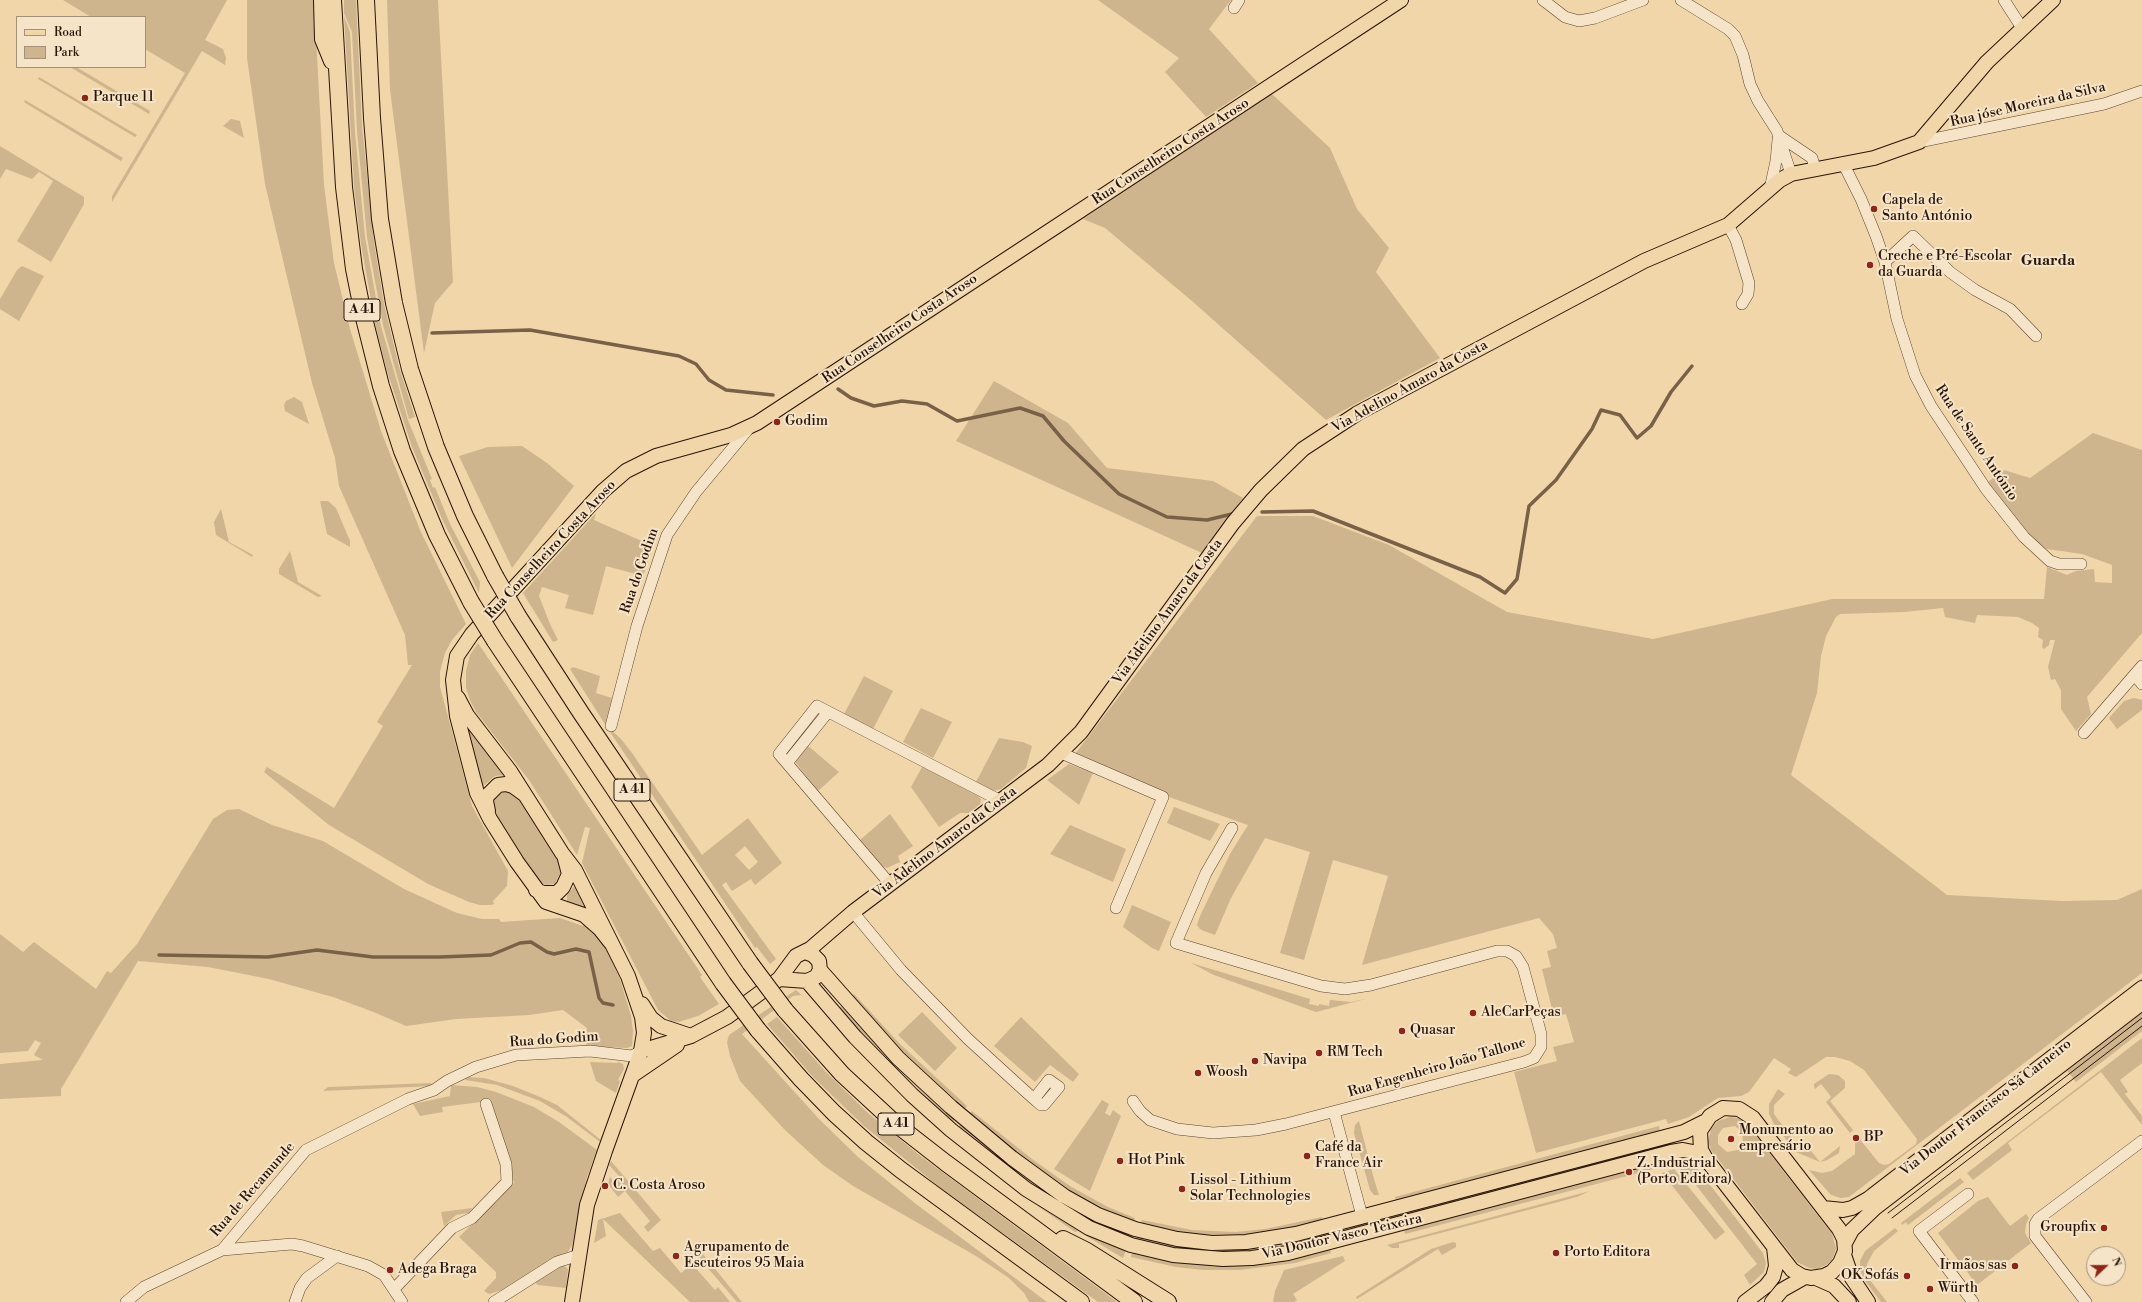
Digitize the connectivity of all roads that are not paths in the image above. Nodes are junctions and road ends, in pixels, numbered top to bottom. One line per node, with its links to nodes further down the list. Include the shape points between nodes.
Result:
1 (322, 0): 12 (highway, via 323,39)
2 (334, 0): 12 (highway, A 41)
3 (366, 0): 66 (highway, A 41, bridge, via 378,190 384,249 394,303 410,369 436,447 465,516 495,576 581,713 750,963 785,1010 838,1069 896,1124)
4 (1401, 0): 24 (main road, Rua Conselheiro Costa Aroso)
5 (1543, 0): 6 (street, via 1565,17 1579,21 1595,18)
6 (1643, 0)
7 (1681, 0): 10 (street)
8 (2004, 0): 11 (street)
9 (2053, 0): 11 (main road)
10 (1692, 3): 14 (street, via 1735,36 1750,84)
11 (2022, 28): 15 (main road, via 1987,62)
12 (337, 71): 74 (highway, A 41, bridge, via 349,231 369,339 402,451 437,535 471,602 723,983 758,1030 834,1114 866,1142)
13 (2142, 92): 15 (street, Rua jóse Moreira da Silva, via 2104,104)
14 (1778, 135): 17 (street, via 1812,158); 18 (street); 19 (street)
15 (1919, 142): 16 (main road, Via Adelino Amaro da Costa, via 1874,158)
16 (1843, 164): 17 (main road, Via Adelino Amaro da Costa); 21 (street, Rua de Santo António, via 1861,199)
17 (1815, 168): 18 (main road, Via Adelino Amaro da Costa)
18 (1791, 174): 19 (main road, Via Adelino Amaro da Costa)
19 (1770, 189): 20 (main road, Via Adelino Amaro da Costa)
20 (1728, 225): 22 (street, via 1736,240 1749,283 1748,294); 32 (main road, Via Adelino Amaro da Costa, via 1644,261 1358,413 1303,449 1261,490 1233,523 1091,719)
21 (1885, 262): 23 (street, via 1913,236 1950,272 1975,290 2010,309); 25 (street, Rua de Santo António, via 1915,376 1947,431 1986,489 2034,547 2050,561 2059,564)
22 (1742, 304)
23 (2036, 336)
24 (751, 427): 29 (main road, Rua Conselheiro Costa Aroso, via 717,440 656,456 632,468 612,483 463,644 454,668); 30 (street, Rua do Godim, via 696,492 667,535 637,626)
25 (2081, 564)
26 (2142, 666): 27 (street)
27 (2134, 674): 28 (street); 31 (street)
28 (2142, 684)
29 (454, 692): 33 (main road, Rua Conselheiro Costa Aroso); 35 (main road, Rua Conselheiro Costa Aroso, via 457,716 477,793)
30 (611, 726)
31 (2084, 733)
32 (1061, 753): 34 (main road, Via Adelino Amaro da Costa); 40 (street, via 1163,797)
33 (527, 796): 35 (main road, Rua Conselheiro Costa Aroso, via 513,786 498,785 487,796); 37 (main road, Rua Conselheiro Costa Aroso)
34 (1001, 801): 38 (main road, Via Adelino Amaro da Costa); 38 (street, via 828,712 787,763)
35 (490, 819): 39 (main road, Rua Conselheiro Costa Aroso)
36 (1232, 828): 59 (street, Rua Engenheiro João Tallone, via 1206,873 1176,943 1337,989 1361,987 1501,951 1516,956 1523,967 1542,1039 1540,1051 1534,1058)
37 (562, 853): 39 (main road, Rua Conselheiro Costa Aroso, via 568,870 567,883 557,893); 43 (main road, Rua Conselheiro Costa Aroso, via 580,877)
38 (890, 884): 41 (main road, Via Adelino Amaro da Costa)
39 (536, 890): 43 (main road, Rua Conselheiro Costa Aroso, via 546,902 584,915)
40 (1116, 908)
41 (853, 912): 42 (main road, Via Adelino Amaro da Costa); 56 (street, via 901,970 962,1034)
42 (823, 939): 44 (main road, Via Adelino Amaro da Costa); 46 (main road)
43 (611, 943): 50 (main road, Rua Conselheiro Costa Aroso)
44 (805, 952): 45 (main road, Via Adelino Amaro da Costa, via 796,956); 46 (main road, via 813,955)
45 (791, 964): 47 (main road, Via Adelino Amaro da Costa); 48 (main road, via 792,973)
46 (819, 966): 48 (main road, via 816,977); 65 (main road, Via Doutor Vasco Teixeira, via 891,1050 951,1107 1064,1196 1098,1214 1152,1234 1212,1242 1246,1242 1281,1237)
47 (779, 979): 48 (main road); 52 (main road, Via Adelino Amaro da Costa, via 728,1017)
48 (803, 981): 67 (main road, Via Doutor Vasco Teixeira, via 880,1063 951,1130 1026,1189 1094,1231 1145,1249 1188,1258 1223,1259 1288,1253)
49 (2142, 988): 64 (main road, Via Doutor Francisco Sá Carneiro, via 1868,1199 1843,1210)
50 (633, 990): 52 (main road, via 657,1024); 53 (main road, Rua Conselheiro Costa Aroso, via 642,1017)
51 (2142, 1004): 69 (main road, Via Doutor Francisco Sá Carneiro, via 1875,1208 1852,1230)
52 (691, 1036): 53 (main road, Via Adelino Amaro da Costa); 54 (main road, Via Adelino Amaro da Costa)
53 (642, 1051): 54 (main road, Rua Conselheiro Costa Aroso); 55 (street, Rua do Godim, via 632,1056 590,1051 516,1055 476,1067)
54 (633, 1075): 72 (main road, Rua Conselheiro Costa Aroso, via 593,1185 583,1224)
55 (447, 1081): 70 (street, Rua de Recamunde, via 434,1090 408,1099 306,1150)
56 (1034, 1099)
57 (1133, 1101): 59 (street, Rua Engenheiro João Tallone, via 1150,1120 1177,1130 1202,1133 1270,1128)
58 (486, 1104): 75 (street, via 506,1164 507,1182 472,1218 452,1228)
59 (1334, 1112): 65 (street, Rua Engenheiro João Tallone)
60 (1704, 1122): 62 (main road, via 1700,1131); 64 (main road, Via Doutor Vasco Teixeira, via 1723,1108 1739,1109 1754,1118); 65 (main road, Via Doutor Vasco Teixeira, via 1684,1132)
61 (2142, 1141): 90 (street, via 2043,1215 2035,1224 2035,1236)
62 (1703, 1154): 67 (main road, Via Doutor Vasco Teixeira, via 1683,1150 1671,1152); 68 (main road)
63 (1968, 1194): 89 (street, via 1919,1232)
64 (1823, 1208): 69 (main road, Via Doutor Vasco Teixeira, via 1842,1234)
65 (1362, 1216): 67 (main road)
66 (1023, 1219): 83 (highway, A 41); 84 (highway, via 1087,1251)
67 (1366, 1233)
68 (1774, 1247): 73 (main road, via 1792,1270); 85 (main road, via 1776,1266 1773,1277 1766,1286)
69 (1844, 1249): 73 (main road, Via Doutor Francisco Sá Carneiro, via 1838,1266 1832,1272); 88 (main road, Via Doutor Vasco Teixeira, via 1852,1278)
70 (222, 1250): 71 (street, via 292,1244); 76 (street, Rua de Recamunde, via 144,1287)
71 (337, 1256): 75 (street, via 368,1266 384,1275); 77 (street, via 307,1278)
72 (579, 1256): 79 (street, via 557,1262); 80 (main road, Rua Conselheiro Costa Aroso)
73 (1811, 1277): 86 (main road, Via Doutor Francisco Sá Carneiro, via 1782,1290); 87 (main road, via 1834,1286)
74 (1051, 1280): 81 (highway); 82 (highway, A 41)
75 (394, 1288): 78 (street)
76 (128, 1300)
77 (295, 1302)
78 (402, 1302)
79 (494, 1302)
80 (572, 1302)
81 (1066, 1302)
82 (1081, 1302)
83 (1134, 1302)
84 (1168, 1302)
85 (1745, 1302)
86 (1772, 1302)
87 (1849, 1302)
88 (1868, 1302)
89 (1973, 1302)
90 (2086, 1302)

